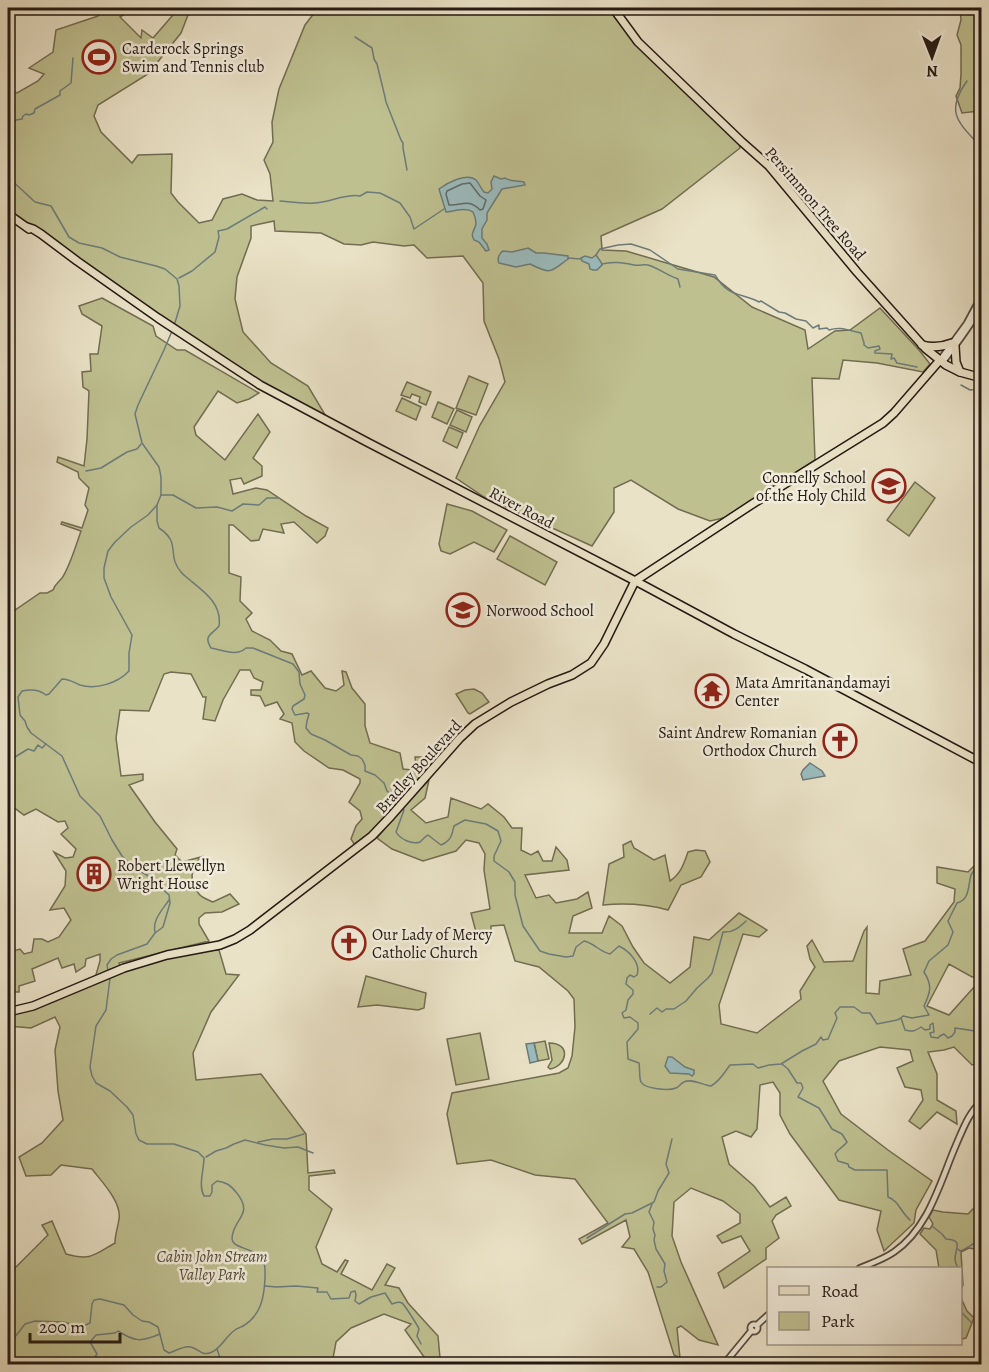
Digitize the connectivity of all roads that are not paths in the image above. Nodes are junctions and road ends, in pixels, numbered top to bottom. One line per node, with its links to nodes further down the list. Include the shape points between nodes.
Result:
1 (613, 8): 5 (main road, Persimmon Tree Road, via 638,42 769,166)
2 (8, 214): 10 (main road, River Road, via 232,367 298,406)
3 (981, 295): 6 (street)
4 (981, 305): 6 (street, via 972,324)
5 (922, 345): 6 (main road); 7 (main road, Persimmon Tree Road)
6 (953, 345): 7 (street, via 945,359); 8 (main road)
7 (940, 360): 8 (main road, Persimmon Tree Road); 10 (main road, via 883,423)
8 (960, 372): 9 (main road, Persimmon Tree Road)
9 (981, 378)
10 (635, 581): 11 (main road, River Road); 12 (main road, Bradley Boulevard, via 591,663 475,724 372,836 258,924 220,945 124,968 33,1006)
11 (981, 763)
12 (8, 1012)
13 (981, 1101): 14 (street, via 963,1127 918,1230 893,1253)
14 (862, 1267)
15 (767, 1316): 16 (street)
16 (724, 1365)

